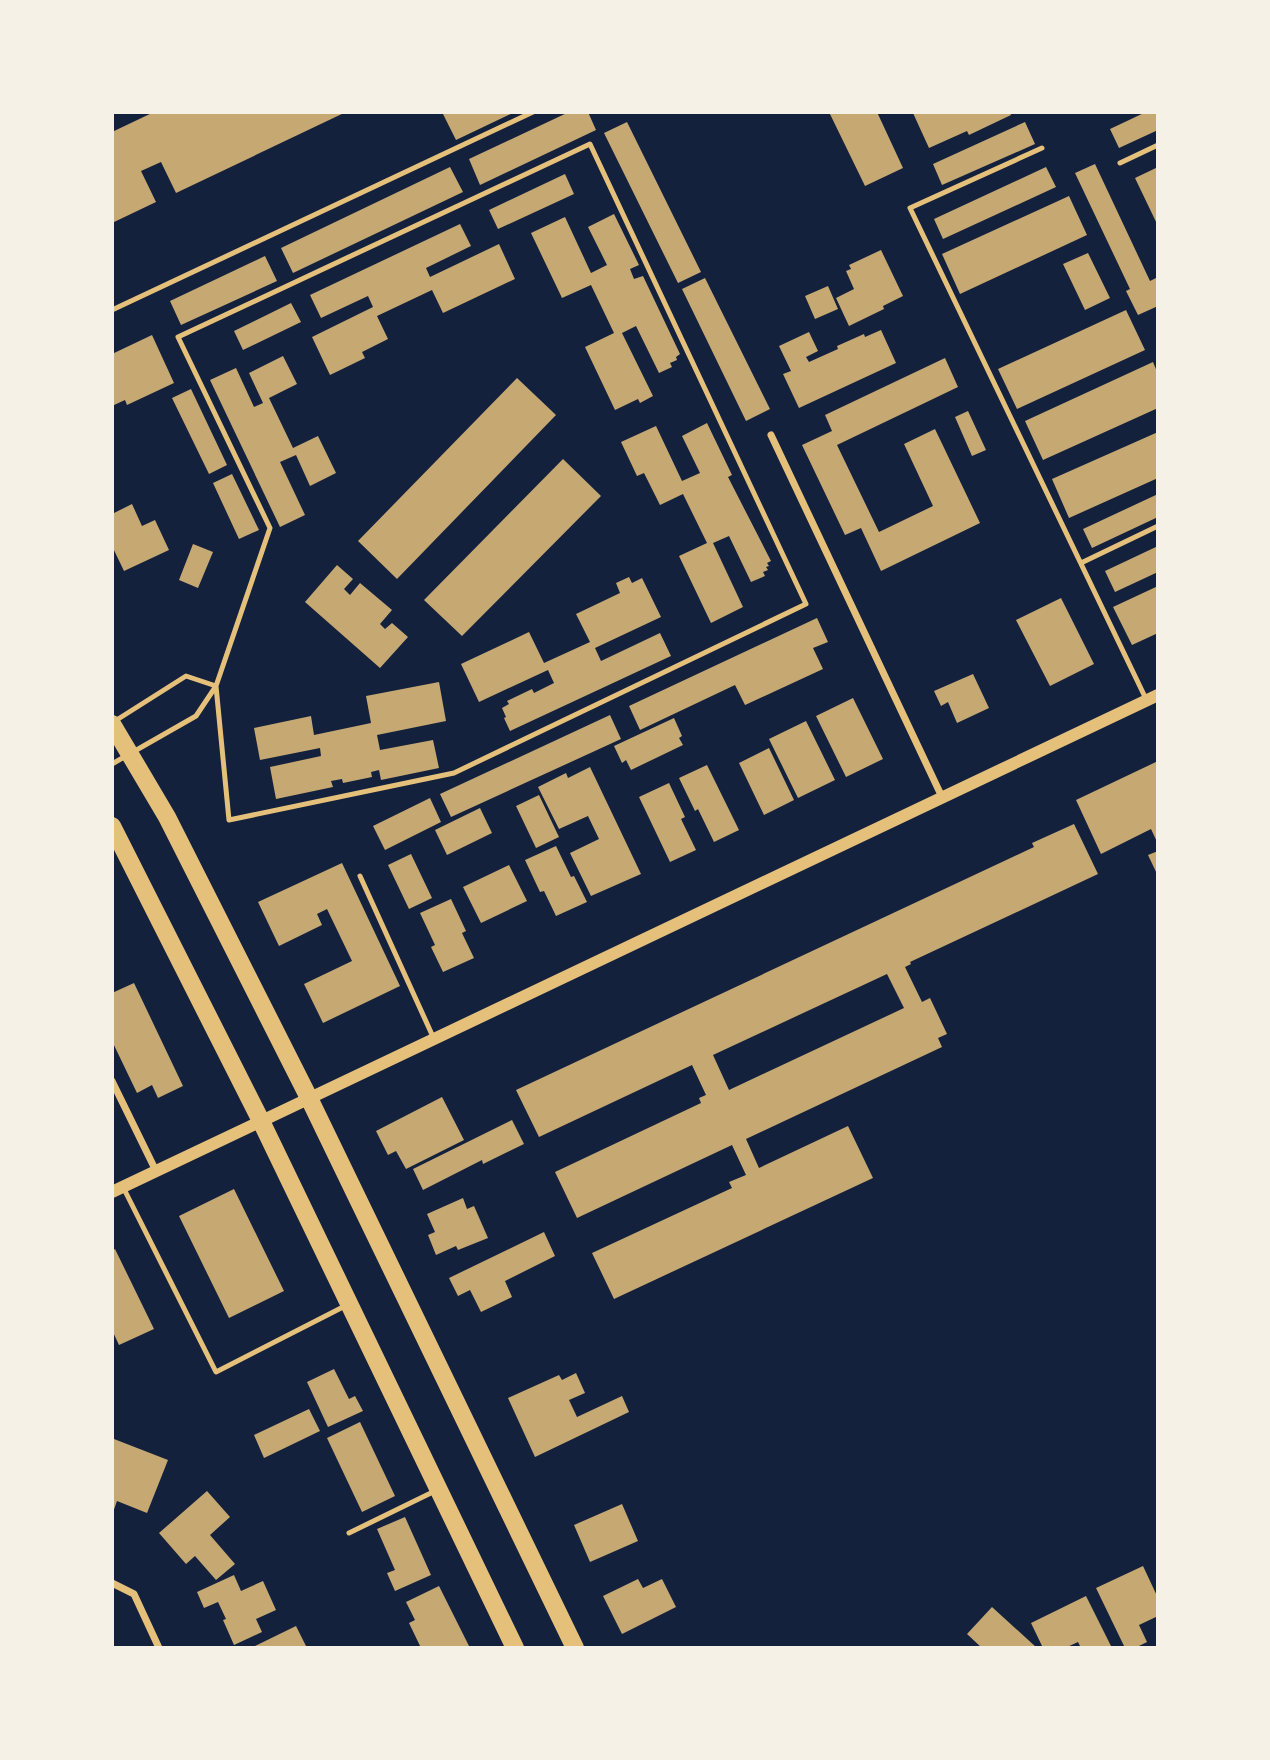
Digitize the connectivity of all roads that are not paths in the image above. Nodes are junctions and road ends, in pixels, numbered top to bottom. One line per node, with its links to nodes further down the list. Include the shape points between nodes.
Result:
1 (533, 112): 5 (lane)
2 (1158, 145): 4 (lane)
3 (1042, 148): 8 (lane, via 910,208)
4 (1120, 163)
5 (112, 310)
6 (771, 435): 14 (street)
7 (1158, 526): 8 (lane)
8 (1080, 563): 10 (lane)
9 (216, 686): 9 (lane, via 229,820 454,774 806,604 590,144 178,337 270,528); 11 (lane, via 186,676); 12 (lane, via 197,716)
10 (1152, 697): 14 (street)
11 (112, 724): 12 (main road)
12 (130, 753): 13 (lane); 19 (main road)
13 (112, 764)
14 (942, 797): 17 (street)
15 (112, 826): 20 (main road)
16 (360, 876): 17 (lane)
17 (434, 1039): 19 (street)
18 (112, 1081): 21 (street)
19 (309, 1098): 20 (street); 29 (main road)
20 (261, 1121): 21 (street); 23 (main road)
21 (156, 1171): 22 (street)
22 (117, 1190): 23 (lane, via 216,1372)
23 (349, 1304): 24 (main road)
24 (438, 1489): 25 (lane); 28 (main road)
25 (349, 1533)
26 (112, 1583): 27 (street, via 134,1594)
27 (159, 1648)
28 (515, 1648)
29 (575, 1648)

